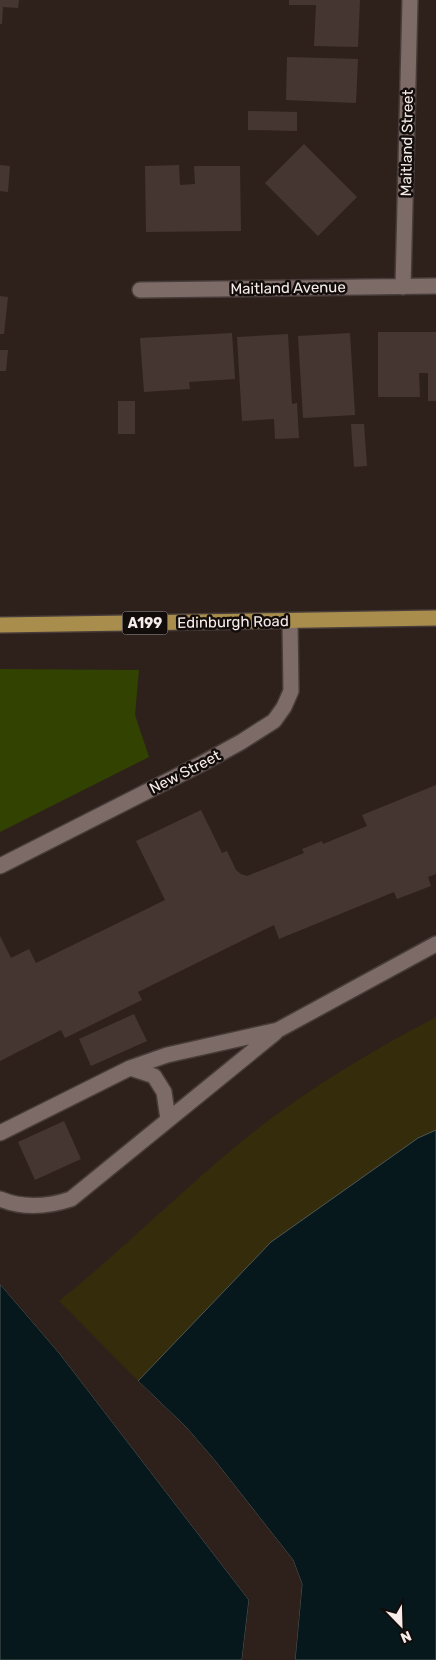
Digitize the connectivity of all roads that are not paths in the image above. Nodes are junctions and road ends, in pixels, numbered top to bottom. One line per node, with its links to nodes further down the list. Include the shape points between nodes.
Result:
1 (410, 0): 3 (street, Maitland Street)
2 (436, 286): 3 (street, Maitland Avenue)
3 (403, 287): 4 (street, Maitland Avenue)
4 (140, 290)
5 (436, 618): 6 (main road, Edinburgh Road / A199)
6 (290, 621): 7 (main road, Edinburgh Road / A199); 8 (street, New Street, via 291,691 274,721 200,764)
7 (0, 625)
8 (0, 866)
9 (436, 944): 10 (street)
10 (278, 1030): 11 (street, via 167,1055); 12 (street)
11 (130, 1068): 12 (street, via 154,1076 164,1092); 13 (street)
12 (168, 1119): 14 (street, via 71,1199 53,1205 29,1206)
13 (0, 1133)
14 (0, 1199)

